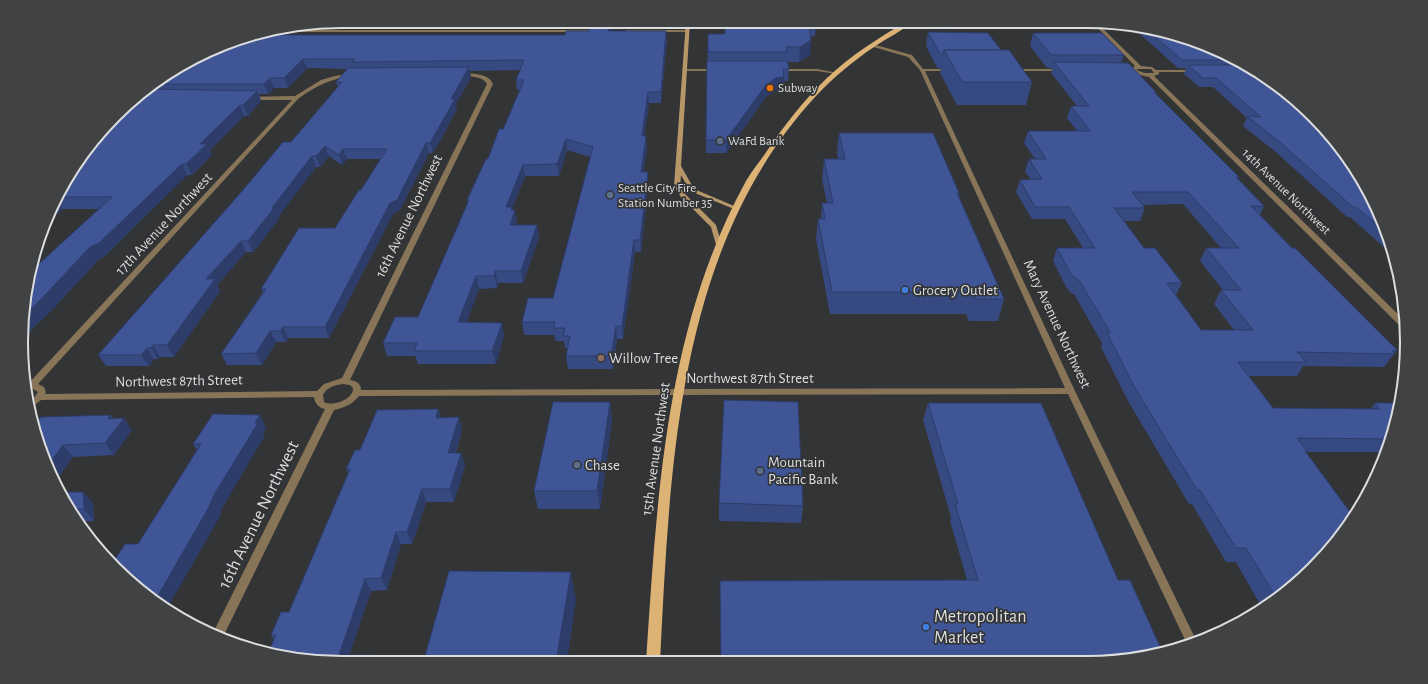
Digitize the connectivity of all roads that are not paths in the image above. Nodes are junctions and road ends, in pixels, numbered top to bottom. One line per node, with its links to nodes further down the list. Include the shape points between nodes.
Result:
1 (687, 28): 7 (main road)
2 (900, 28): 8 (main road, 15th Avenue Northwest)
3 (1101, 29): 9 (street)
4 (301, 31): 5 (street)
5 (602, 31)
6 (618, 31): 7 (street)
7 (687, 31): 10 (main road)
8 (872, 45): 13 (street, Mary Avenue Northwest, via 910,56); 21 (main road, 15th Avenue Northwest)
9 (1139, 67): 18 (street, via 1133,69); 19 (street, via 1148,67)
10 (684, 70): 11 (street); 27 (main road)
11 (720, 70)
12 (772, 70): 21 (street, via 817,70)
13 (922, 70): 14 (street); 34 (street, Mary Avenue Northwest)
14 (953, 70)
15 (1008, 70): 16 (street)
16 (1071, 70)
17 (1126, 70): 18 (street)
18 (1134, 71): 24 (street)
19 (1156, 71): 20 (street); 24 (street, via 1156,74)
20 (1202, 71)
21 (836, 73): 28 (main road, 15th Avenue Northwest, via 804,105 768,151)
22 (360, 74): 26 (street, 17th Avenue Northwest, via 338,76 319,82)
23 (456, 74): 31 (street, 16th Avenue Northwest, via 472,74 486,79 490,84)
24 (1150, 75): 30 (street, 14th Avenue Northwest)
25 (246, 98): 26 (street)
26 (296, 98): 32 (street, 17th Avenue Northwest)
27 (677, 165): 28 (main road, via 692,190); 29 (main road, via 678,190 714,226)
28 (736, 208): 29 (main road, 15th Avenue Northwest)
29 (719, 245): 36 (main road, 15th Avenue Northwest, via 695,313)
30 (1399, 320)
31 (345, 381): 35 (street, via 357,386); 37 (street, via 330,384)
32 (31, 383)
33 (32, 387): 38 (street, via 41,389)
34 (1071, 391): 36 (street, Northwest 87th Street); 42 (street, Mary Avenue Northwest)
35 (357, 393): 36 (street, Northwest 87th Street); 40 (street, via 347,403)
36 (679, 393): 43 (main road, 15th Avenue Northwest, via 666,481)
37 (319, 394): 38 (street, Northwest 87th Street); 40 (street, via 320,403)
38 (39, 397): 39 (street)
39 (34, 402)
40 (331, 407): 41 (street, 16th Avenue Northwest)
41 (220, 631)
42 (1190, 638)
43 (652, 656)

